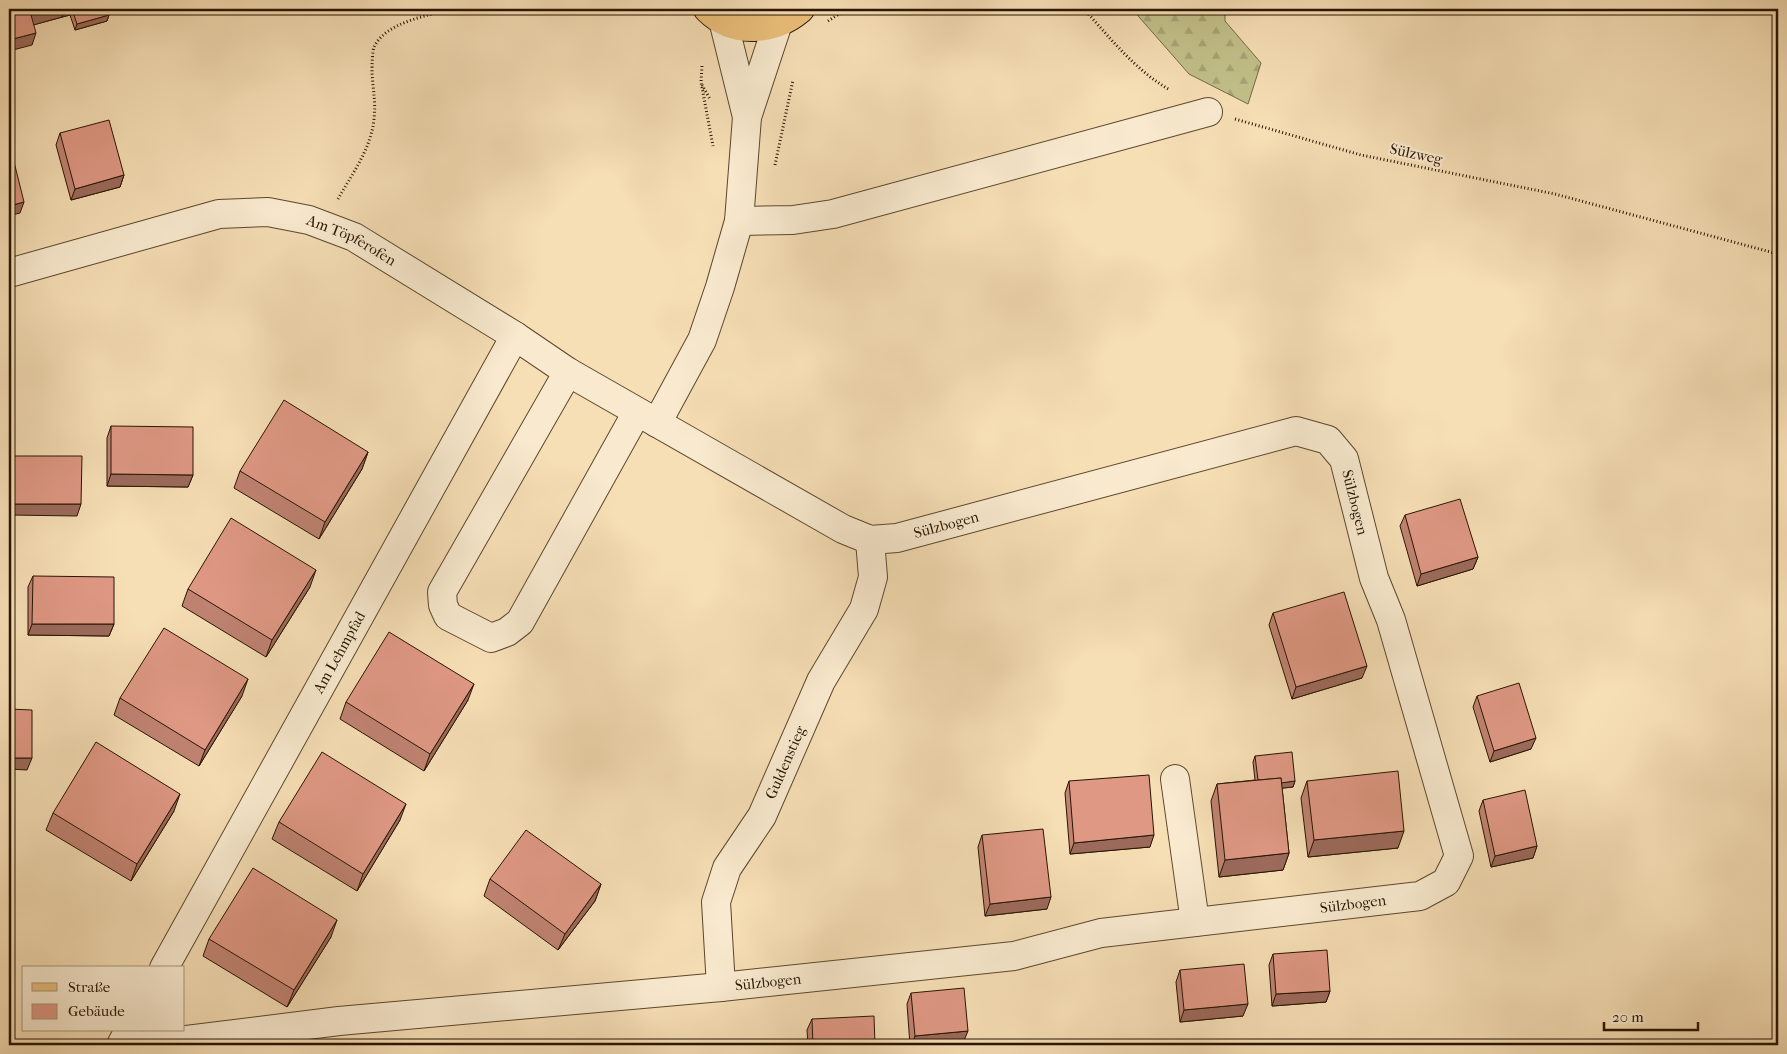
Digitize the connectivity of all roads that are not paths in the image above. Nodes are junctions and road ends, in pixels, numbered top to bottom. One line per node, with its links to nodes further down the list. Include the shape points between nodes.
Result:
1 (716, 14): 2 (main road, via 741,26 760,27); 4 (street)
2 (789, 16): 4 (street)
3 (1208, 112): 5 (street, via 833,214 793,220)
4 (747, 117): 5 (street)
5 (740, 221): 9 (street, via 702,340)
6 (9, 273): 7 (street, Am Töpferofen, via 220,214 268,212 309,220 354,237)
7 (515, 336): 8 (street, Am Töpferofen); 14 (street, Am Lehmpfad)
8 (568, 372): 9 (street, Am Töpferofen); 9 (street, via 442,592 448,616 491,638 520,622)
9 (647, 417): 10 (street, Am Töpferofen)
10 (693, 444): 11 (street, Sülzbogen, via 843,529)
11 (870, 540): 13 (street, Sülzbogen, via 897,538 1296,431 1328,440 1344,459 1374,578 1391,620 1459,856 1446,882 1420,896); 15 (street, Guldenstieg, via 873,577 864,609 821,681 762,816 727,868 716,902)
12 (1175, 779): 13 (street)
13 (1195, 922): 15 (street, Sülzbogen, via 1101,933 1014,956)
14 (165, 966)
15 (721, 987): 18 (street, Sülzbogen, via 339,1021)
16 (128, 1032): 17 (street)
17 (121, 1045)
18 (146, 1045)

